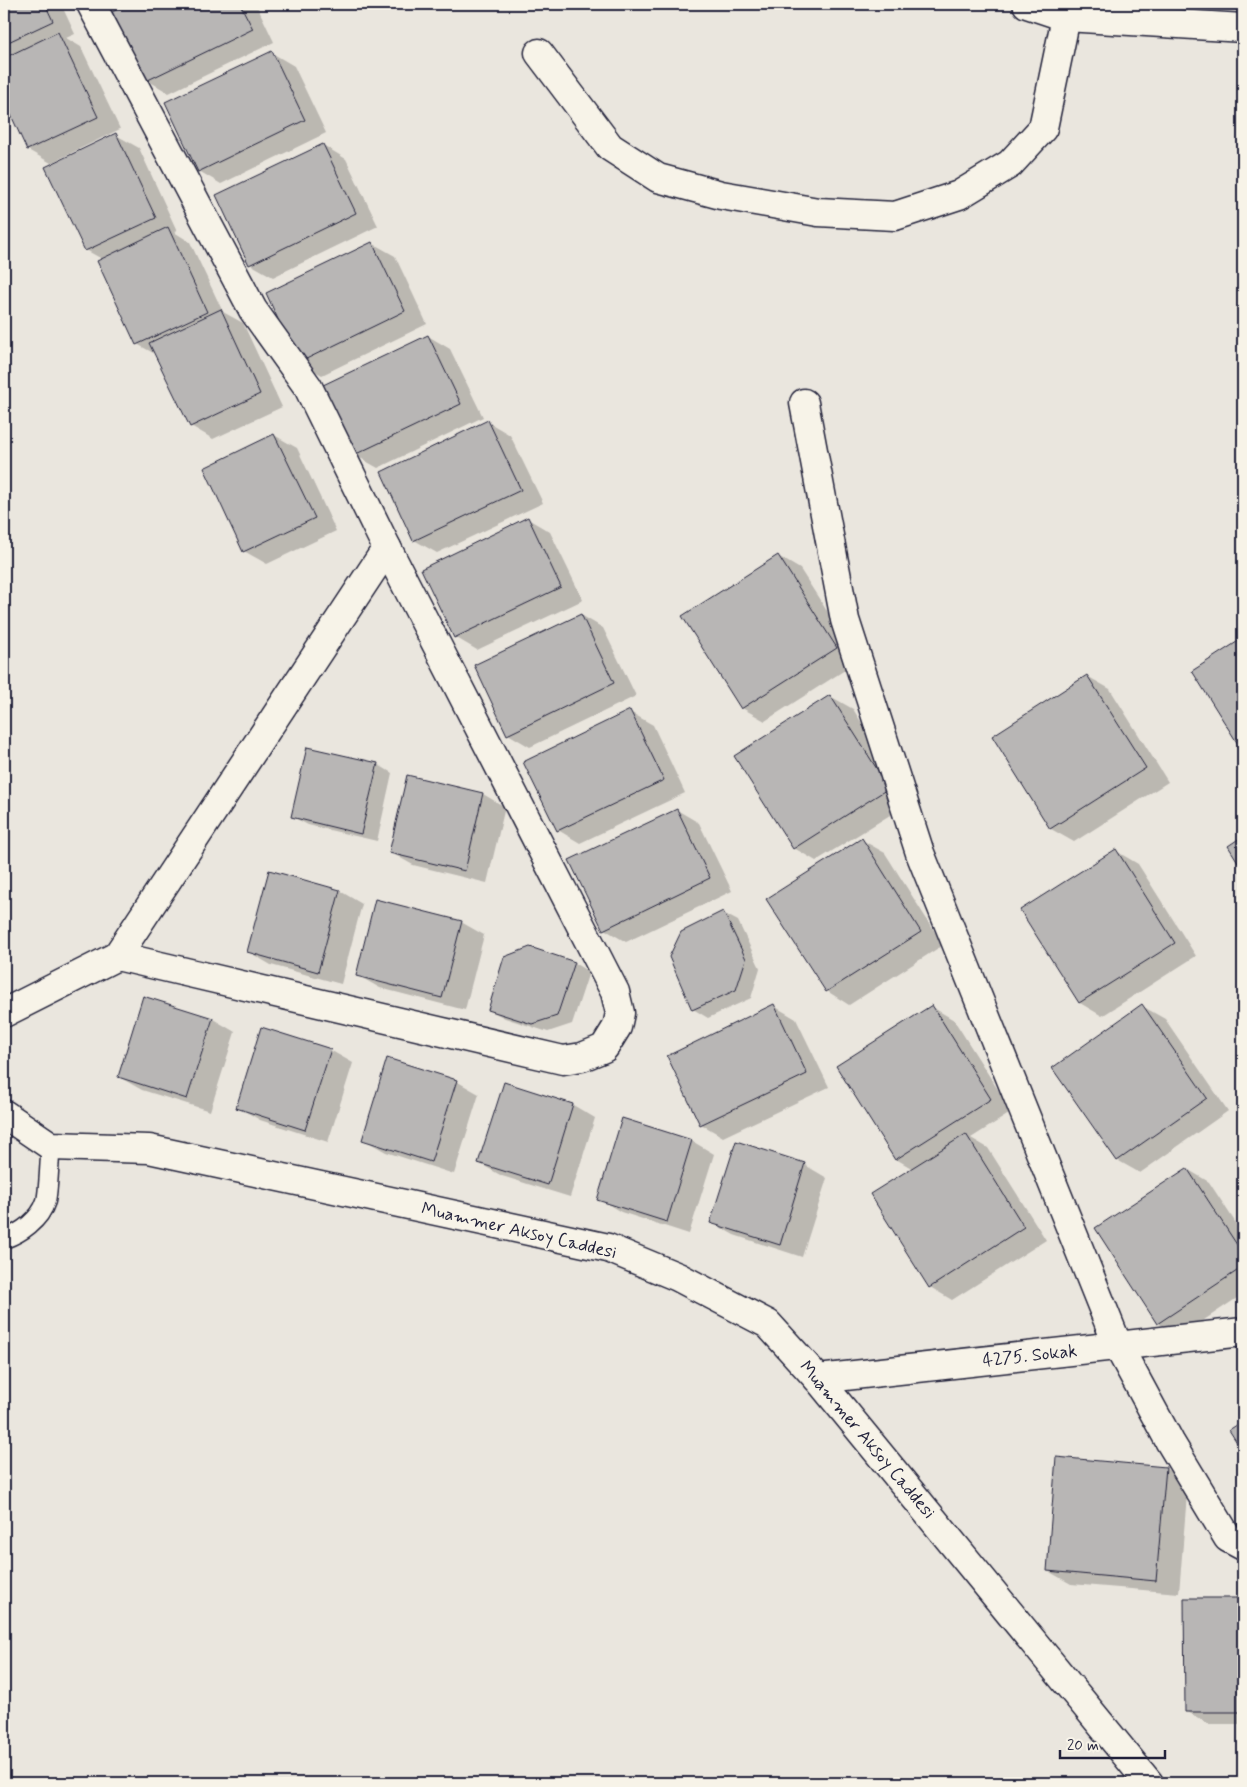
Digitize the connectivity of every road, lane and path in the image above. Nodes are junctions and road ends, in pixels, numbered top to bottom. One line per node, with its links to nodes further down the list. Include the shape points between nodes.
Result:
1 (91, 4): 8 (street, via 252,310 308,386)
2 (1027, 4): 4 (street)
3 (1120, 12): 4 (street); 5 (street)
4 (1066, 17): 6 (street, via 1043,128 1010,164 959,195 895,216 818,212 720,195 658,178 610,147)
5 (1243, 28)
6 (539, 53)
7 (804, 403): 15 (street, via 844,620 917,844)
8 (387, 548): 9 (street); 9 (street, via 615,992 620,1012 617,1027 604,1048 563,1060)
9 (117, 956): 10 (street)
10 (4, 1013)
11 (4, 1114): 12 (street)
12 (51, 1146): 13 (lane, via 46,1201 25,1229); 16 (street, Muammer Aksoy Caddesi, via 149,1149 608,1248 678,1277 768,1324)
13 (4, 1239)
14 (1243, 1332): 15 (street, 4275. Sokak)
15 (1118, 1346): 16 (street, 4275. Sokak); 17 (street, via 1170,1442 1228,1538)
16 (818, 1379): 18 (street, Muammer Aksoy Caddesi)
17 (1243, 1546)
18 (1149, 1783)

